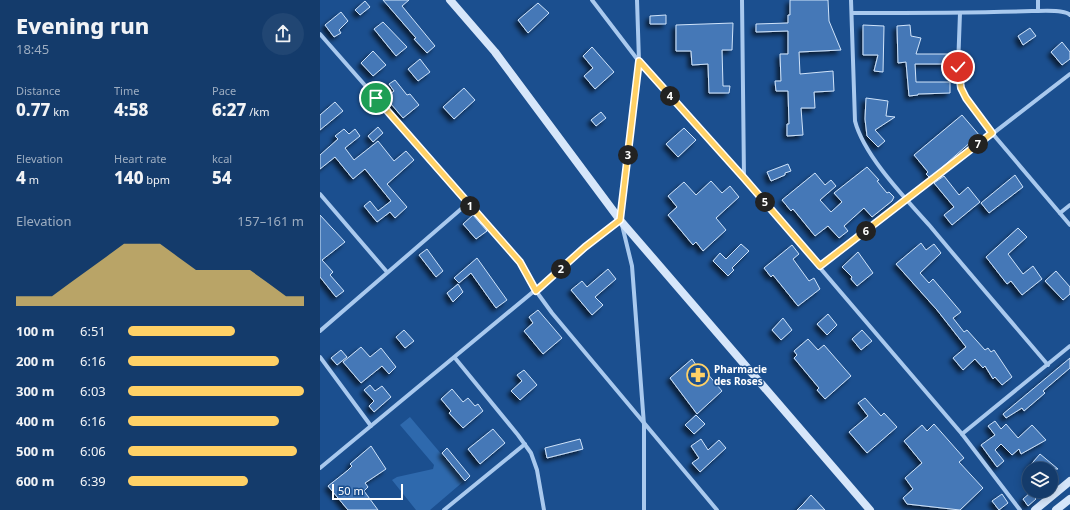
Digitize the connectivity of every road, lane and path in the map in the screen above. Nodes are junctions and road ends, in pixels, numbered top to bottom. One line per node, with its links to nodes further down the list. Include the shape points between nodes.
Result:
1 (450, 0): 21 (street, via 495,52)
2 (592, 0): 12 (street)
3 (637, 0): 12 (street)
4 (742, 0): 15 (street)
5 (851, 0): 8 (street)
6 (1038, 0): 7 (street)
7 (1038, 11): 9 (street); 10 (street, via 1066,11)
8 (852, 13): 9 (street); 17 (street, via 855,121 858,134 866,148)
9 (960, 13): 14 (street, via 958,67 961,88)
10 (1070, 15)
11 (320, 34): 18 (street)
12 (639, 61): 15 (street); 21 (street)
13 (1070, 74): 14 (street)
14 (992, 133): 17 (street); 20 (street)
15 (744, 178): 23 (street)
16 (320, 194): 24 (street)
17 (907, 199): 23 (street); 30 (street)
18 (468, 203): 24 (street); 25 (street, via 520,262)
19 (1070, 205): 20 (street)
20 (1060, 213): 22 (street)
21 (620, 220): 25 (street); 31 (street, via 632,266); 42 (street)
22 (1070, 225)
23 (820, 266): 33 (street)
24 (387, 272): 26 (street)
25 (536, 291): 29 (street); 31 (street)
26 (320, 331)
27 (1070, 346): 30 (street)
28 (320, 357): 32 (street)
29 (455, 358): 32 (street); 34 (street)
30 (1048, 365): 33 (street)
31 (644, 425): 40 (street); 41 (street)
32 (370, 426): 35 (street)
33 (962, 434): 43 (street)
34 (525, 444): 38 (street); 39 (street, via 537,470)
35 (320, 468)
36 (1070, 481): 44 (street)
37 (1070, 499): 45 (street)
38 (444, 510)
39 (544, 510)
40 (644, 510)
41 (717, 510)
42 (870, 510)
43 (1020, 510)
44 (1035, 510)
45 (1056, 510)

